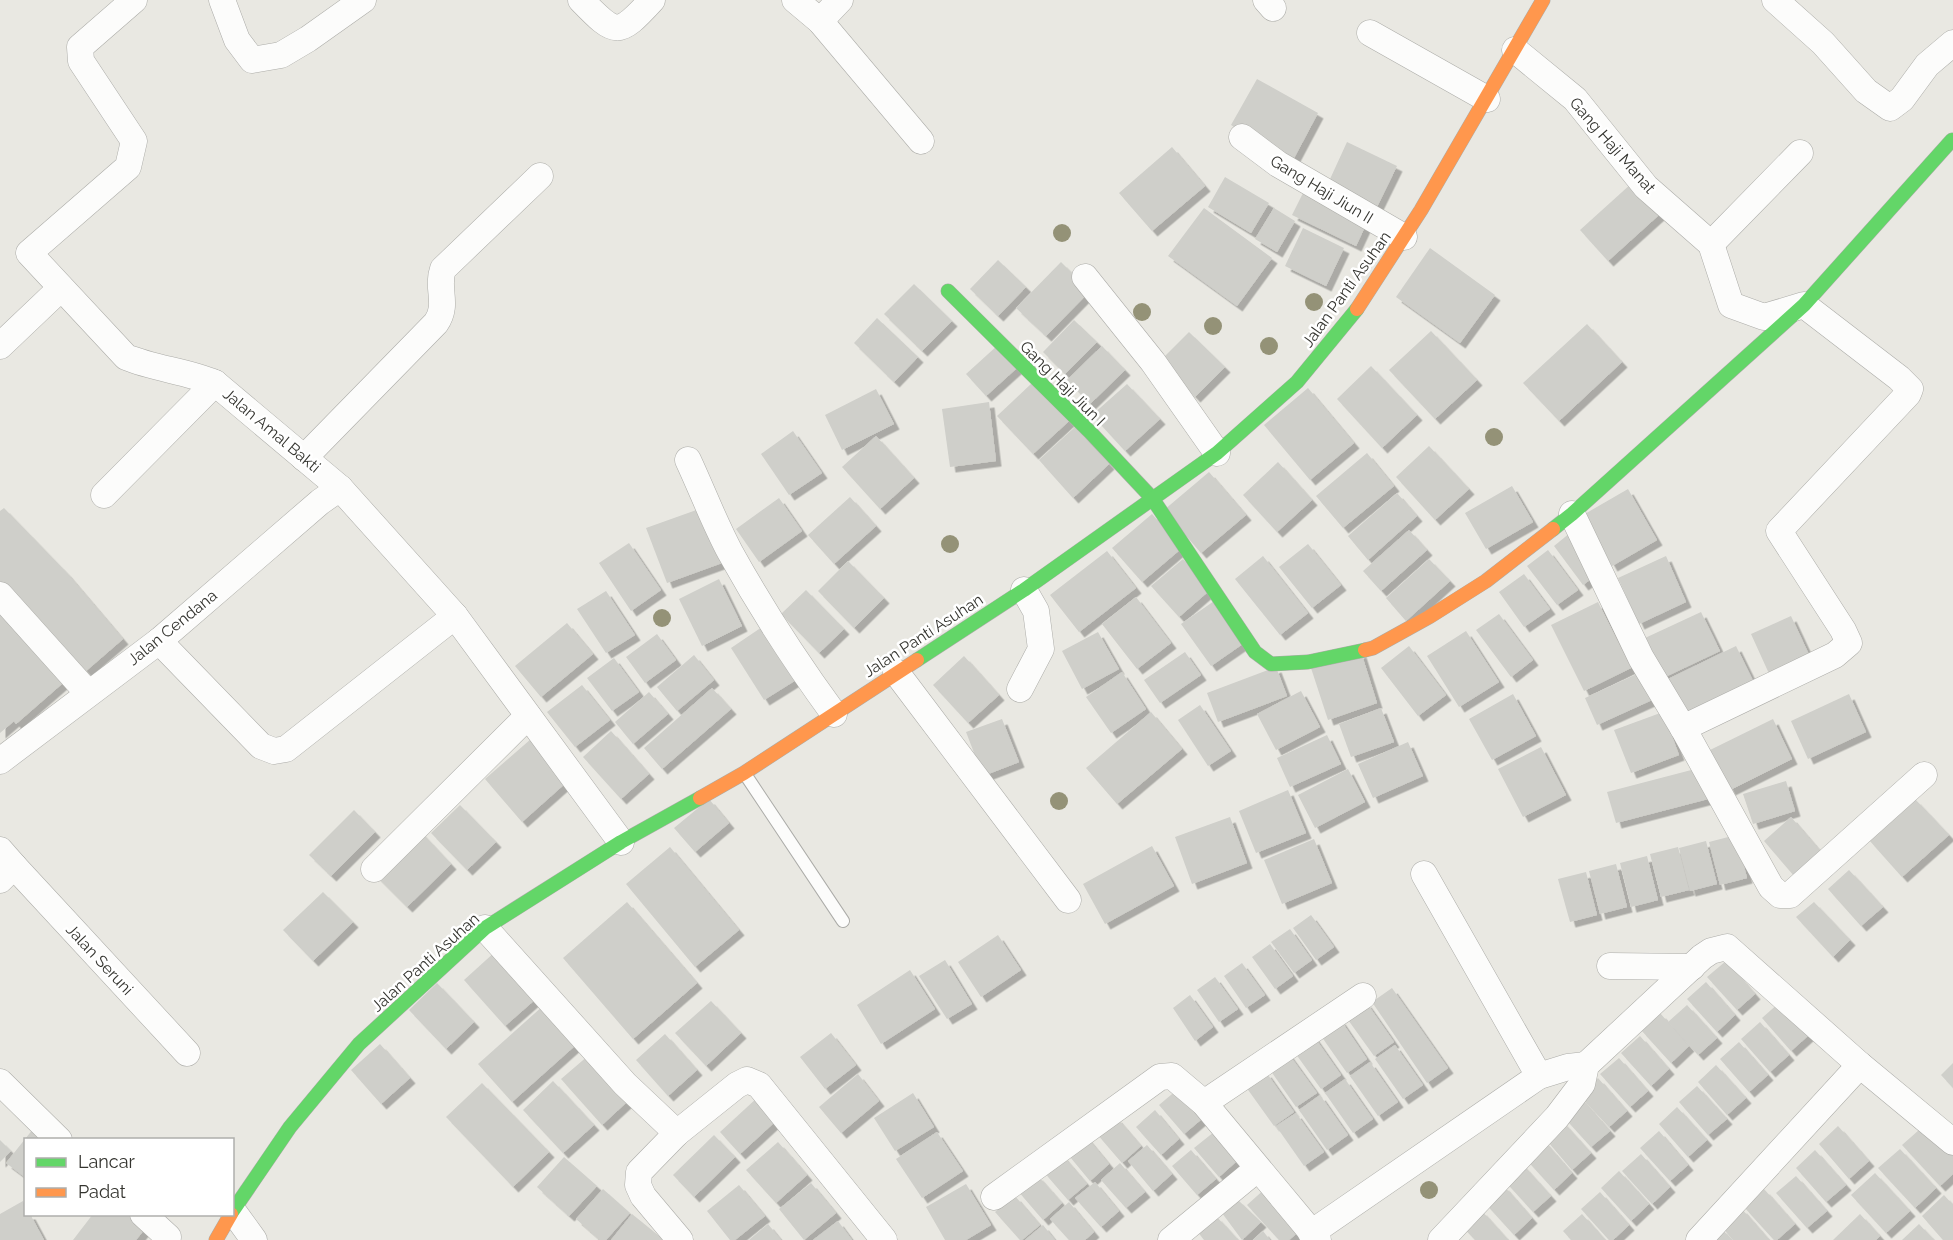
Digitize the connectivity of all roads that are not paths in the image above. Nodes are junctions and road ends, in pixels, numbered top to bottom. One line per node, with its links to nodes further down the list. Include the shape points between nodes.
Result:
1 (134, 0): 23 (street, Jalan Amal Bakti, via 80,47 81,61 134,141 128,167 29,253)
2 (222, 0): 3 (street, via 237,40 252,60 281,55)
3 (363, 0)
4 (581, 0): 5 (street, via 598,18 622,28)
5 (652, 0)
6 (795, 0): 10 (street)
7 (840, 0): 10 (street)
8 (1543, 0): 13 (street, Jalan Panti Asuhan)
9 (1775, 0): 12 (street, via 1823,43 1866,92 1890,108 1902,99 1927,65)
10 (820, 21): 17 (street)
11 (1370, 33): 14 (street)
12 (1953, 44)
13 (1515, 50): 14 (street, Jalan Panti Asuhan); 21 (street, Gang Haji Manat, via 1575,99 1646,187)
14 (1486, 99): 20 (street, Jalan Panti Asuhan)
15 (1242, 137): 20 (street, Gang Haji Jiun II, via 1278,165)
16 (1952, 140): 25 (street, Gang Haji Jiun I)
17 (921, 141)
18 (1800, 153): 21 (street)
19 (540, 177): 29 (street, via 443,269 443,313 436,323)
20 (1404, 237): 28 (street, Jalan Panti Asuhan, via 1358,307 1297,382)
21 (1711, 244): 25 (street, via 1731,306 1764,317)
22 (1085, 277): 28 (street, via 1153,362)
23 (61, 288): 26 (street); 27 (street, Jalan Amal Bakti, via 126,357)
24 (948, 291): 33 (street, Gang Haji Jiun I)
25 (1804, 306): 34 (street, Gang Haji Jiun I); 44 (street, via 1910,389 1779,531 1843,630 1848,644 1835,655)
26 (0, 346)
27 (215, 383): 29 (street, Jalan Amal Bakti); 32 (street)
28 (1217, 453): 33 (street, Jalan Panti Asuhan)
29 (304, 458): 31 (street, Jalan Amal Bakti)
30 (688, 460): 42 (street, via 750,587)
31 (340, 488): 37 (street, Jalan Amal Bakti); 38 (street, Jalan Cendana)
32 (104, 495)
33 (1152, 498): 34 (street, Gang Haji Jiun I, via 1255,652 1271,664 1308,662 1373,648 1486,581); 35 (street, Jalan Panti Asuhan)
34 (1572, 514): 44 (street, via 1641,658)
35 (1024, 590): 39 (street, Jalan Panti Asuhan); 40 (street, via 1036,611 1041,650)
36 (0, 595): 41 (street)
37 (455, 615): 38 (street, via 286,749 274,751 261,746); 43 (street, Jalan Amal Bakti)
38 (159, 641): 41 (street, Jalan Cendana)
39 (896, 672): 42 (street, Jalan Panti Asuhan); 52 (street)
40 (1020, 689)
41 (88, 693): 45 (street, Jalan Cendana)
42 (834, 714): 46 (street, Jalan Panti Asuhan)
43 (528, 716): 48 (street, Jalan Amal Bakti); 50 (street)
44 (1683, 728): 47 (street, via 1771,887 1780,896 1790,895)
45 (0, 761)
46 (744, 774): 48 (street, Jalan Panti Asuhan); 53 (lane)
47 (1924, 775)
48 (621, 842): 54 (street, Jalan Panti Asuhan)
49 (5, 866): 58 (street, Jalan Seruni)
50 (374, 869)
51 (1424, 874): 61 (street)
52 (1068, 900)
53 (843, 921)
54 (485, 928): 64 (street, via 625,1084); 69 (street, Jalan Panti Asuhan, via 359,1044 290,1127)
55 (1610, 966): 56 (street)
56 (1692, 967): 59 (street); 60 (street, via 1711,951 1727,947)
57 (1363, 996): 63 (street)
58 (187, 1053)
59 (1586, 1065): 61 (street); 80 (street, via 1582,1084 1557,1118)
60 (1860, 1065): 66 (street); 81 (street)
61 (1539, 1076): 73 (street)
62 (0, 1082): 65 (street)
63 (1204, 1103): 67 (street); 68 (street, via 1172,1076 1160,1077)
64 (677, 1133): 77 (street, via 639,1172 638,1185); 78 (street, via 737,1085 747,1080 759,1085)
65 (57, 1138)
66 (1953, 1142)
67 (1257, 1169): 73 (street); 79 (street)
68 (994, 1197)
69 (234, 1210)
70 (234, 1215): 76 (street)
71 (144, 1216): 74 (street)
72 (230, 1216): 75 (street, Jalan Panti Asuhan)
73 (1314, 1236)
74 (168, 1237)
75 (216, 1240)
76 (254, 1240)
77 (680, 1240)
78 (884, 1240)
79 (1170, 1240)
80 (1441, 1240)
81 (1699, 1240)

